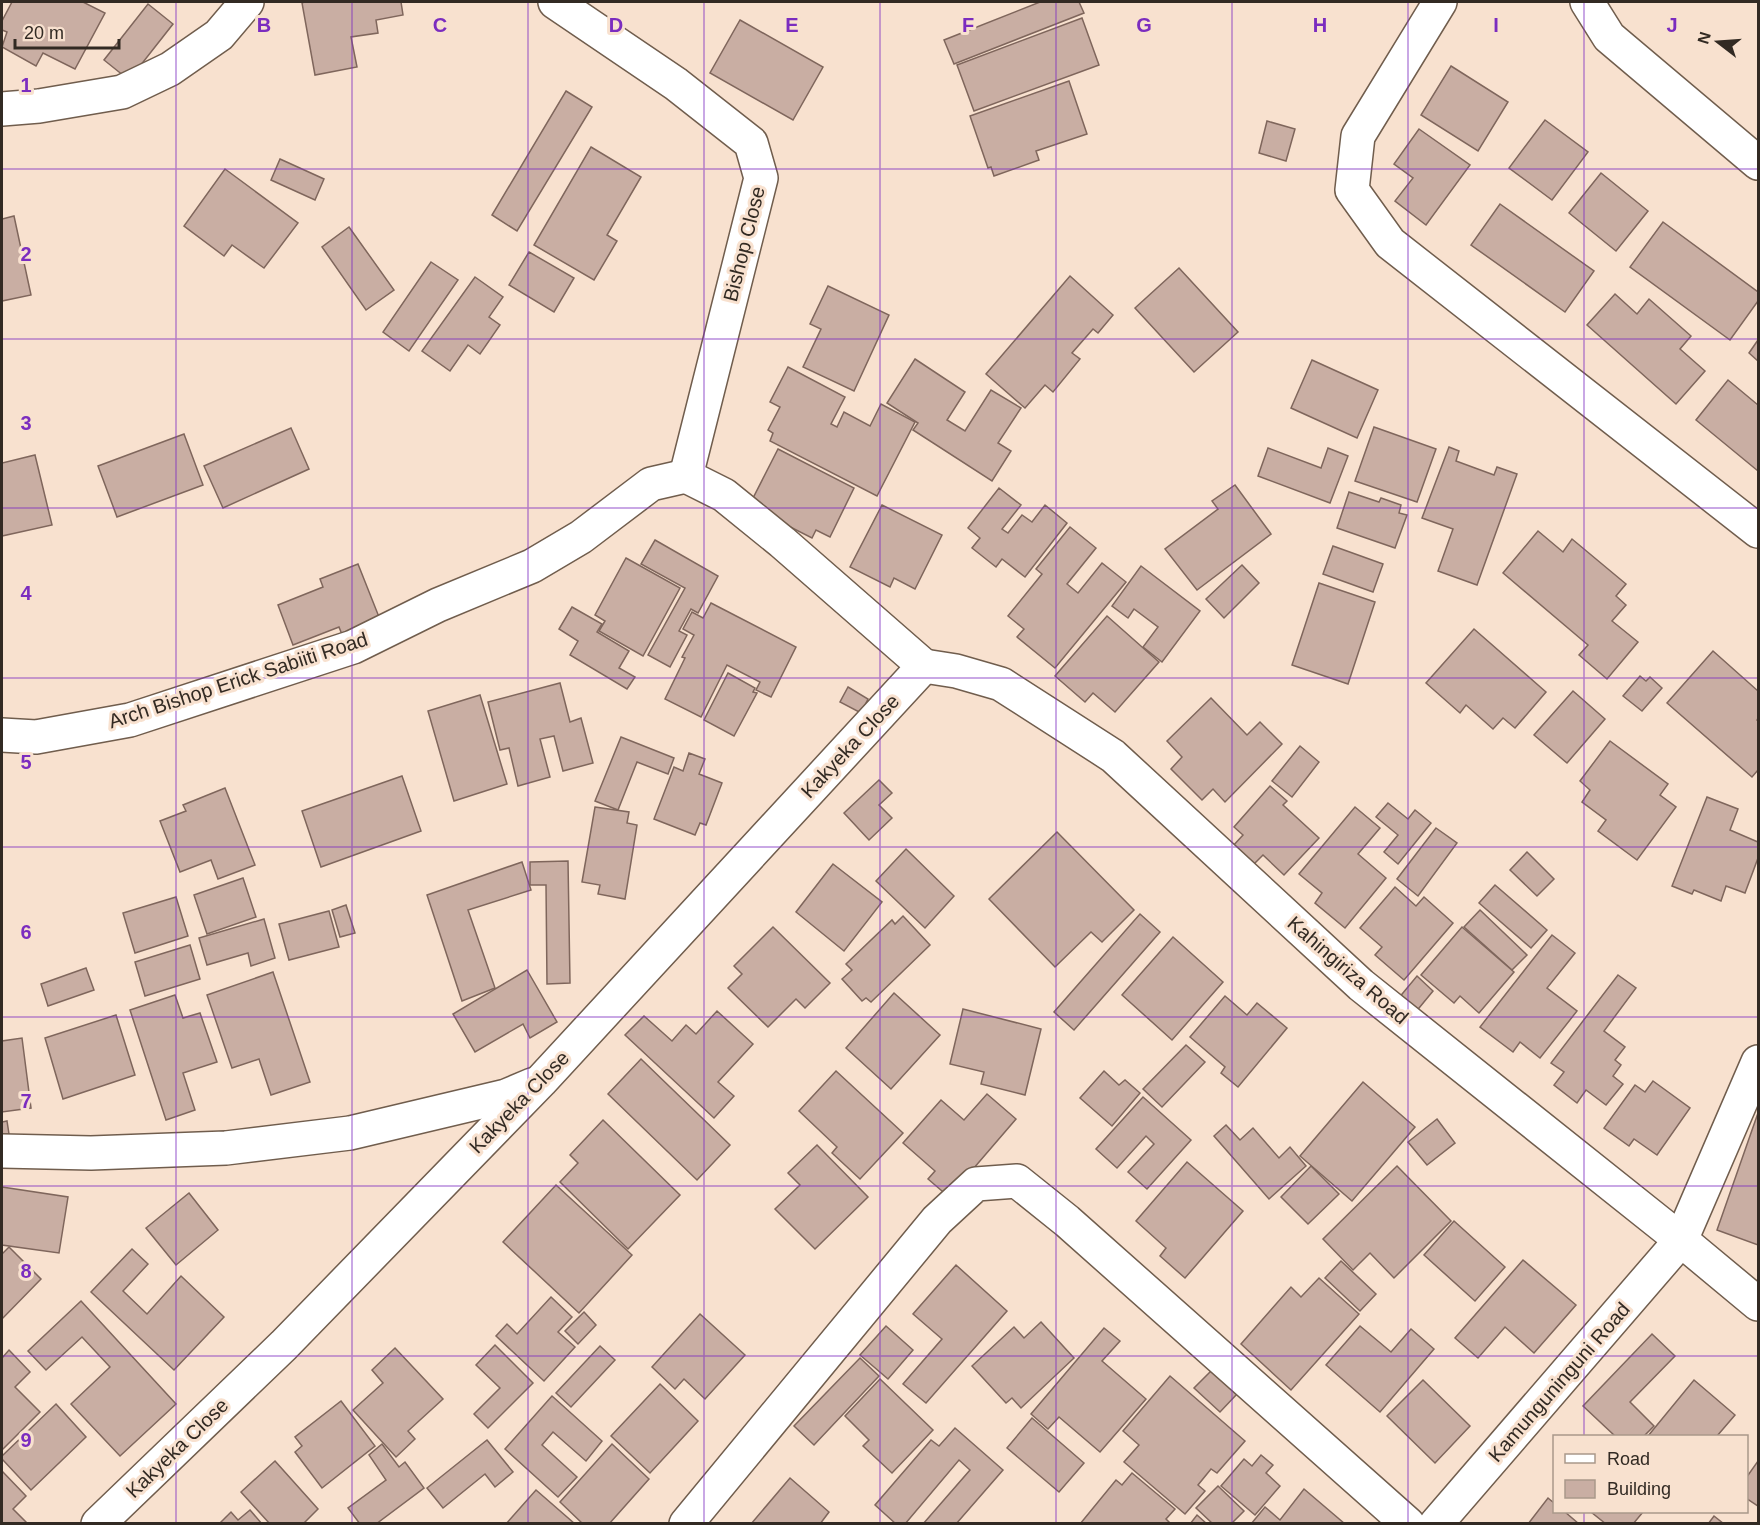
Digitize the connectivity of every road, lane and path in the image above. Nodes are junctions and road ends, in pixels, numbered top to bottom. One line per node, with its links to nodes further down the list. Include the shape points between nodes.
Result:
1 (247, 2): 5 (street, via 219,35 170,69 122,92)
2 (555, 2): 7 (street, Bishop Close, via 676,84 751,143 761,178)
3 (1440, 2): 8 (street, via 1358,136 1352,190 1390,243)
4 (1587, 2): 6 (street, via 1610,37)
5 (2, 109)
6 (1758, 163)
7 (686, 476): 9 (street, via 724,495); 10 (street, Arch Bishop Erick Sabiiti Road, via 651,484 581,537 532,567 438,605 353,648 130,720 36,737)
8 (1758, 531)
9 (924, 666): 12 (street, Kakyeka Close); 14 (street, Kahingiriza Road, via 1001,684 1113,756 1361,985)
10 (2, 735)
11 (1758, 1062): 14 (street, Kamunguninguni Road)
12 (541, 1081): 13 (street, via 506,1096 350,1133 226,1148 91,1153); 16 (street, Kakyeka Close, via 284,1345)
13 (2, 1151)
14 (1682, 1240): 15 (street, Kahingiriza Road); 19 (street, Kamunguninguni Road)
15 (1758, 1304)
16 (98, 1524)
17 (686, 1524): 18 (street, via 937,1220 976,1184 1017,1181)
18 (1408, 1524)
19 (1436, 1524)

